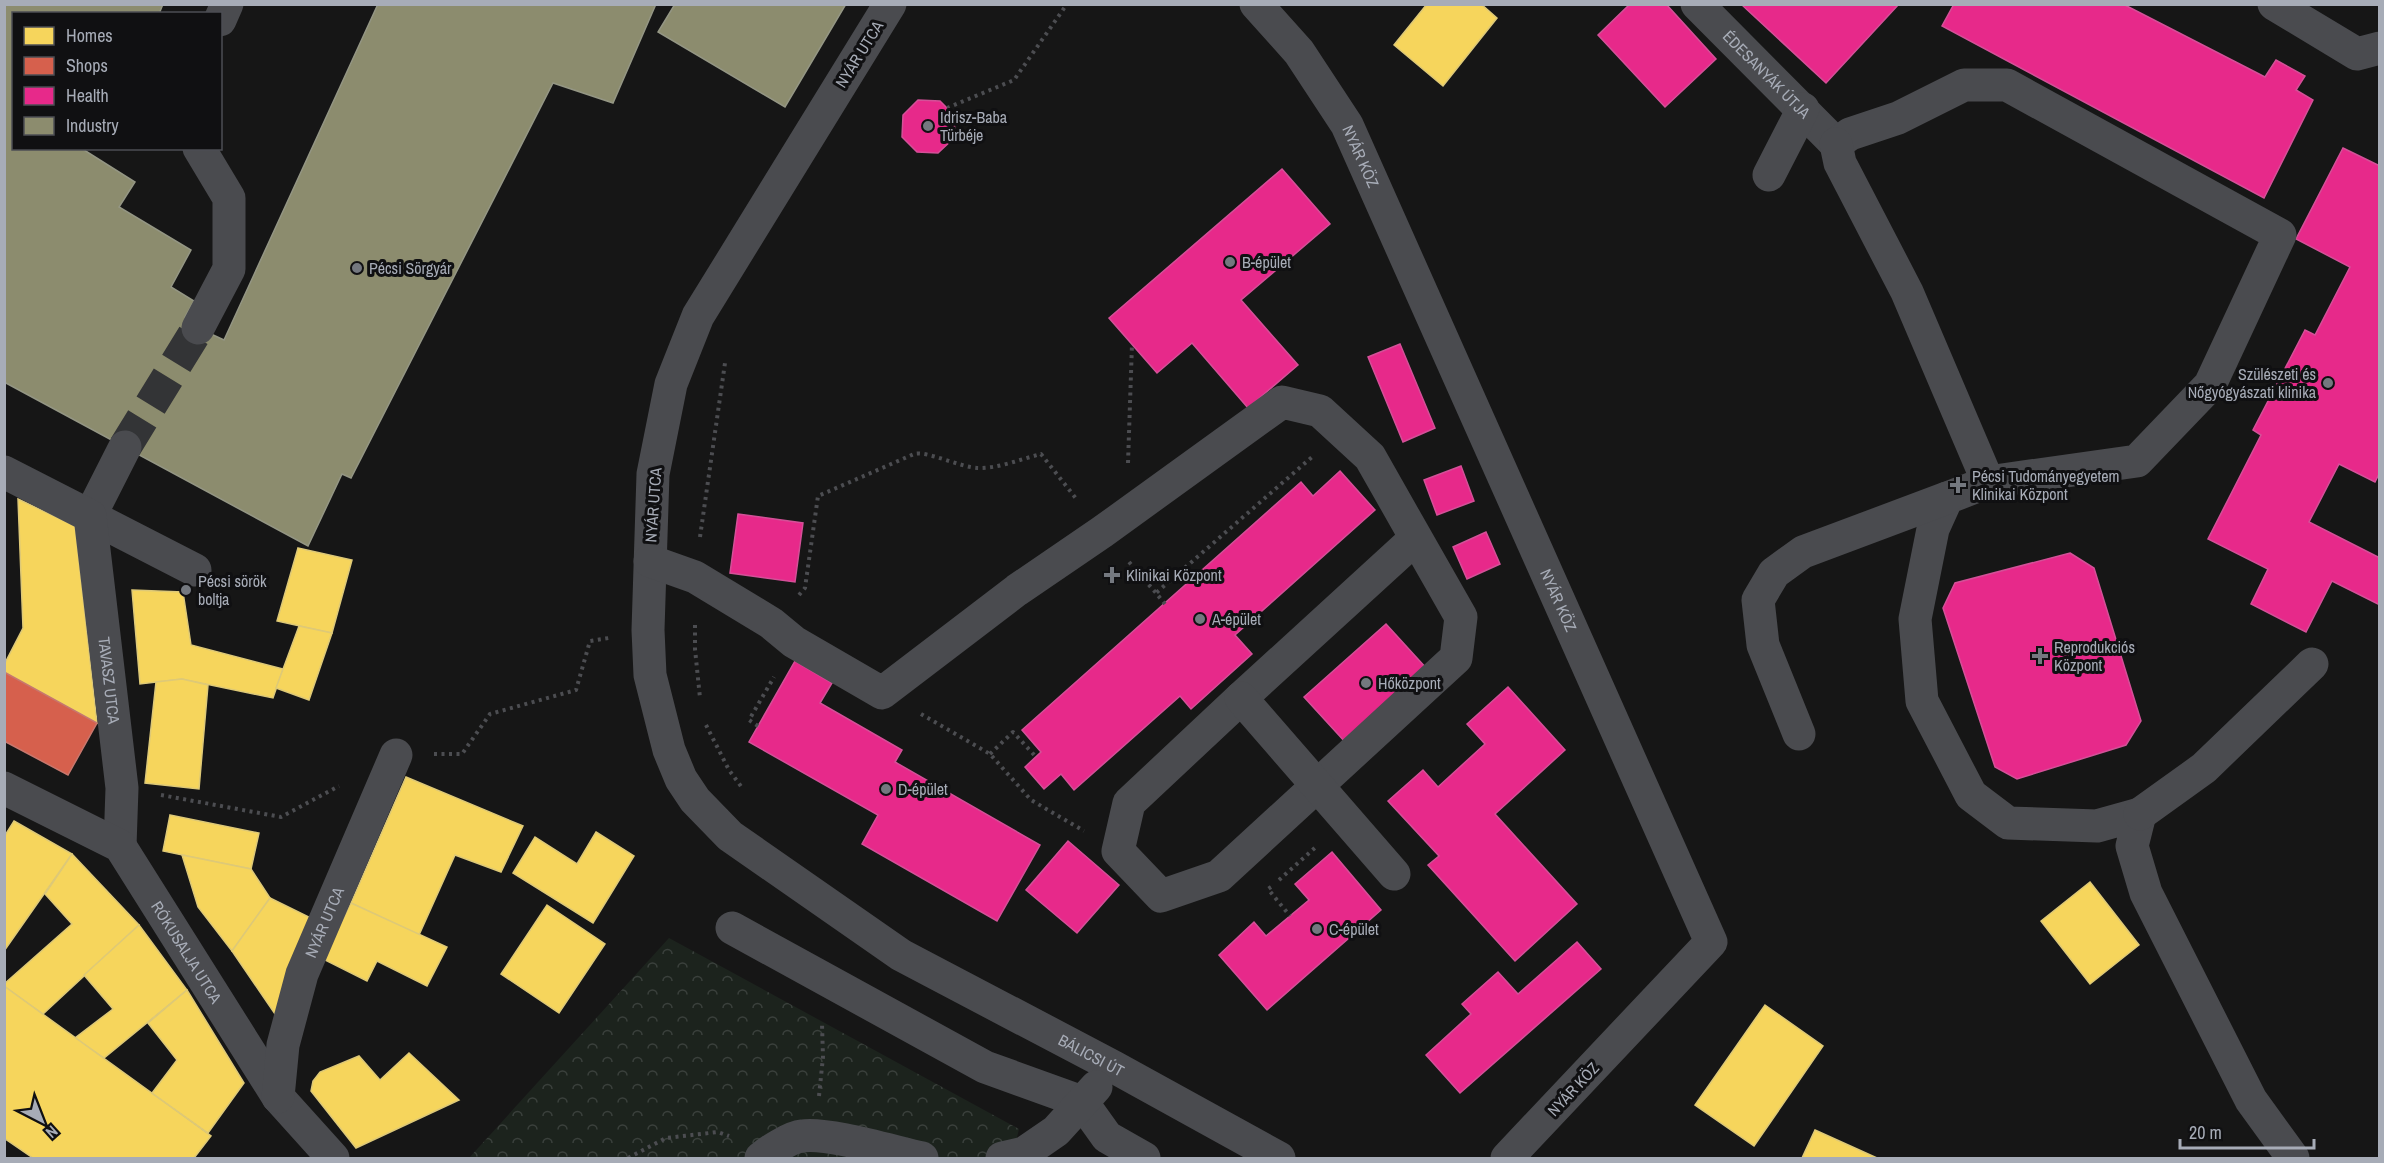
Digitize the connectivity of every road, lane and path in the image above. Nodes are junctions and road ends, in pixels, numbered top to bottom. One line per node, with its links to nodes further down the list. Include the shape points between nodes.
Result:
1 (890, 4): 22 (street, NYÁR UTCA, via 698,316 671,384 653,474)
2 (1067, 4): 7 (path, via 1014,80)
3 (1256, 4): 60 (street, NYÁR KÖZ, via 1299,52 1347,125 1711,942)
4 (1697, 4): 8 (street, ÉDESANYÁK ÚTJA)
5 (2274, 4): 6 (street, via 2357,54)
6 (2379, 48)
7 (947, 108)
8 (1803, 109): 9 (street, ÉDESANYÁK ÚTJA); 11 (street)
9 (1836, 144): 17 (street, via 1840,163 1907,292); 17 (street, via 1850,134 1898,118 1964,85 2007,85 2280,235 2210,385 2137,461)
10 (200, 150): 12 (street, via 229,198 229,269)
11 (1769, 175)
12 (198, 328)
13 (1132, 344): 20 (path)
14 (1342, 431): 20 (street, via 1320,411 1282,402); 21 (street, via 1370,457); 24 (path, via 1156,593)
15 (125, 447): 19 (street)
16 (4, 472): 19 (street)
17 (1988, 482): 18 (street)
18 (1947, 498): 31 (street, via 1803,552 1774,573 1758,600 1763,645); 39 (street, via 1933,529 1915,618 1922,701 1971,795 2008,823 2097,826)
19 (90, 516): 23 (street); 38 (street, TAVASZ UTCA)
20 (1115, 523): 26 (path, via 1041,454 977,468 914,454 818,496 805,588); 28 (street, via 1017,590)
21 (1416, 538): 29 (street); 36 (street, via 1461,617 1456,658)
22 (650, 561): 25 (street, NYÁR UTCA); 26 (street, via 695,577)
23 (195, 570)
24 (1165, 604)
25 (648, 630): 33 (path, via 590,641 576,690 490,714 462,754); 46 (street, NYÁR UTCA, via 650,675 658,712 669,750 694,800 730,836)
26 (782, 633): 28 (street); 30 (path, via 749,720)
27 (2312, 664): 39 (street, via 2204,768)
28 (882, 693): 32 (path)
29 (1241, 698): 36 (street); 42 (street, via 1129,803)
30 (758, 726)
31 (1799, 734)
32 (990, 754): 34 (path, via 1013,732); 42 (path, via 1031,800)
33 (396, 755): 49 (street, NYÁR UTCA, via 302,974 283,1045)
34 (1036, 757)
35 (344, 783): 38 (path, via 281,817)
36 (1318, 786): 40 (street); 42 (street, via 1219,876 1161,896)
37 (4, 788): 41 (street)
38 (122, 788): 41 (street, TAVASZ UTCA)
39 (2140, 814): 61 (street, via 2132,846 2146,893 2251,1100)
40 (1347, 820): 43 (street); 44 (path, via 1268,889)
41 (120, 846): 49 (street, RÓKUSALJA UTCA)
42 (1118, 851)
43 (1394, 874)
44 (1290, 916)
45 (732, 928): 47 (street)
46 (900, 955): 48 (street, BÁLICSI ÚT)
47 (841, 988): 50 (street, via 985,1067); 51 (path, via 828,1005 821,1027 820,1095)
48 (1114, 1067): 50 (street); 59 (street, BÁLICSI ÚT)
49 (278, 1097): 54 (street, RÓKUSALJA UTCA)
50 (1082, 1102): 52 (street); 57 (street, via 1056,1131 1032,1148)
51 (814, 1103)
52 (1103, 1148): 58 (street)
53 (764, 1156): 55 (path, via 718,1132 666,1137); 56 (street, via 801,1136 828,1137)
54 (333, 1158)
55 (628, 1158)
56 (922, 1158)
57 (1002, 1158)
58 (1144, 1158)
59 (1279, 1158)
60 (1507, 1158)
61 (2293, 1158)

